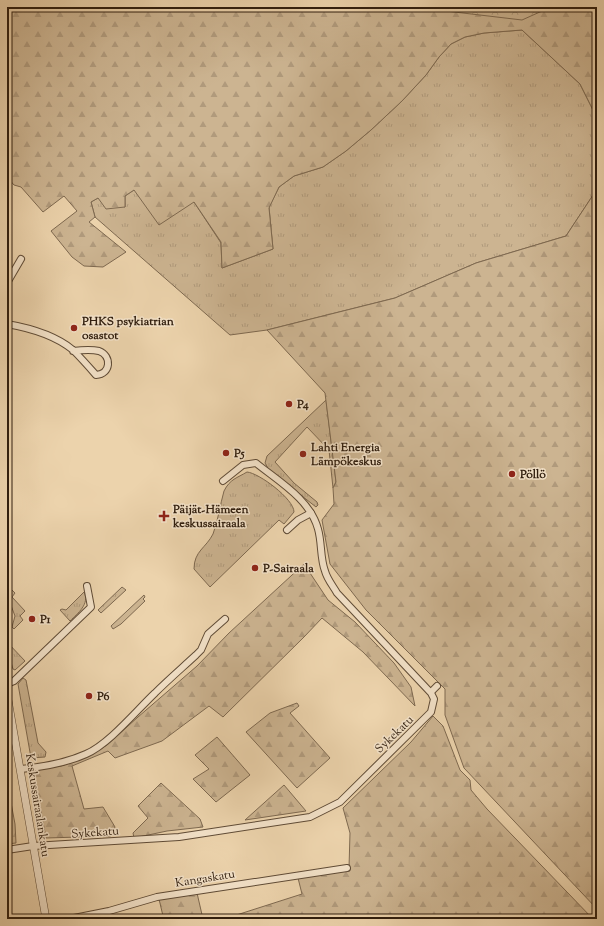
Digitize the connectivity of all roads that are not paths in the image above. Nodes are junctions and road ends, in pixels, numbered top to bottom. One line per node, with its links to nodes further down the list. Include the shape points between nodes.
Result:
1 (20, 259): 2 (street)
2 (7, 283)
3 (7, 324): 4 (street, via 51,337)
4 (73, 351): 4 (street, via 96,375 107,369 108,363 101,352)
5 (223, 481): 6 (street, via 243,465 256,463 302,501)
6 (311, 513): 7 (street, via 298,520); 12 (street, via 318,529 325,573 337,593)
7 (288, 530)
8 (87, 586): 10 (street, via 91,607 14,681)
9 (223, 618): 14 (street, via 208,634 201,650 96,749 58,763)
10 (7, 684)
11 (437, 686): 12 (street)
12 (431, 692): 15 (street, Sykekatu, via 434,704 427,718 340,802 310,817 179,837)
13 (7, 694): 14 (street, Keskussairaalankatu)
14 (21, 769): 15 (street, Keskussairaalankatu)
15 (33, 846): 16 (street, Sykekatu); 19 (street, Keskussairaalankatu)
16 (7, 850)
17 (346, 868): 18 (street, Kangaskatu, via 157,897)
18 (81, 918): 20 (street, Kangaskatu)
19 (46, 919)
20 (69, 919)

